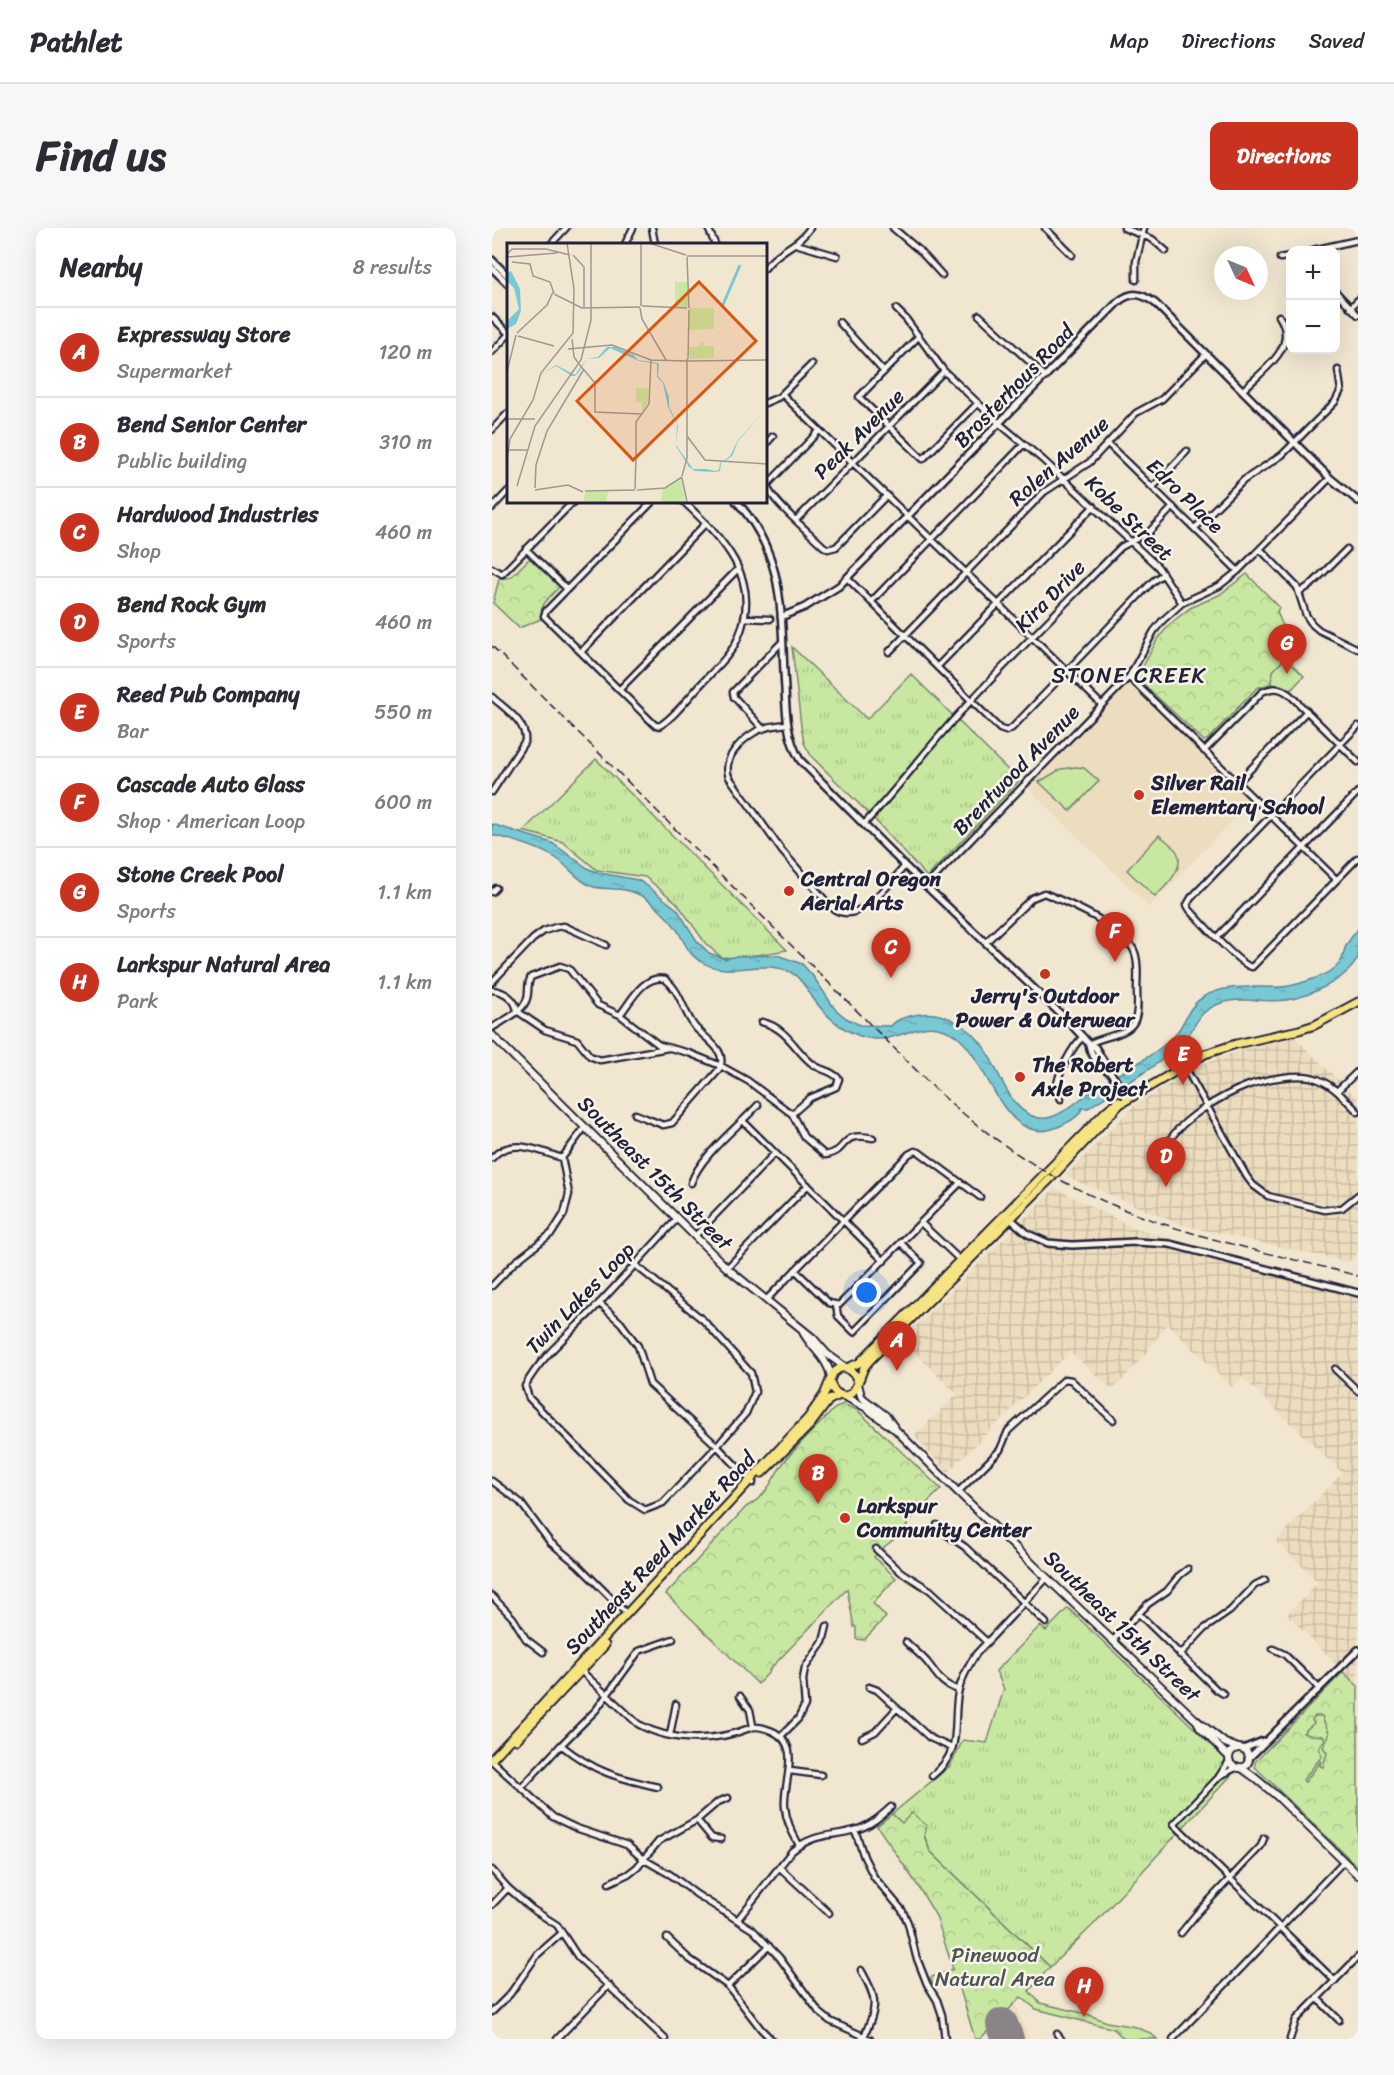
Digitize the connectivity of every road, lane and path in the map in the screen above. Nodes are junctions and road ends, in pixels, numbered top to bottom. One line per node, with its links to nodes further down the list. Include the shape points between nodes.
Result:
1 (566, 228): 12 (street)
2 (633, 228): 13 (street)
3 (652, 228): 14 (street)
4 (708, 228): 15 (street)
5 (810, 228): 16 (street)
6 (893, 228): 26 (street)
7 (1046, 228): 19 (street)
8 (1124, 228): 10 (street)
9 (1144, 228): 10 (street)
10 (1142, 235): 18 (street); 27 (street)
11 (1358, 240): 17 (street)
12 (552, 243)
13 (626, 243)
14 (656, 243)
15 (715, 243)
16 (796, 244): 20 (street); 24 (street, via 776,255)
17 (1335, 246)
18 (1166, 250)
19 (1072, 255)
20 (837, 256)
21 (1286, 257): 22 (street)
22 (1280, 258)
23 (492, 260): 25 (street)
24 (766, 267)
25 (494, 269): 28 (street)
26 (942, 275)
27 (1136, 280)
28 (507, 283)
29 (1340, 297): 31 (street)
30 (1358, 300): 31 (street)
31 (1350, 308): 34 (street)
32 (896, 309): 40 (street, Kobe Street)
33 (979, 315): 47 (street)
34 (1358, 315)
35 (1279, 316): 48 (street, via 1287,337 1281,352)
36 (492, 317): 38 (street)
37 (839, 322): 46 (street)
38 (507, 333)
39 (507, 335): 41 (street)
40 (918, 337): 45 (street, Kobe Street); 46 (street)
41 (492, 352)
42 (1206, 354): 47 (street, Brosterhous Road, via 1155,303 1136,293 1118,302); 48 (street, Brosterhous Road); 61 (street, Rolen Avenue, via 1162,399 1136,413)
43 (812, 364): 49 (street)
44 (1338, 370): 58 (street, via 1341,390 1335,402)
45 (944, 371): 51 (street, Kobe Street); 54 (street, Peak Avenue)
46 (884, 372): 54 (street, via 860,397)
47 (1046, 377): 53 (street, Brosterhous Road)
48 (1243, 390): 58 (street, Brosterhous Road)
49 (782, 394): 50 (street); 56 (street)
50 (766, 403)
51 (978, 403): 53 (street, Kobe Street); 54 (street, via 923,459)
52 (507, 414): 55 (street)
53 (1000, 424): 60 (street, Kobe Street); 77 (street, Brosterhous Road)
54 (890, 426): 63 (street, Peak Avenue)
55 (492, 429)
56 (819, 431): 63 (street); 78 (street, via 767,485 768,492)
57 (773, 436): 59 (street)
58 (1296, 442): 64 (street, Brosterhous Road); 80 (street, via 1244,480)
59 (766, 444)
60 (1024, 444): 65 (street, Kobe Street); 81 (street)
61 (1108, 444): 65 (street, Rolen Avenue); 66 (street, Edro Place)
62 (1187, 451): 66 (street)
63 (854, 463): 68 (street); 78 (street, Peak Avenue)
64 (1330, 478): 69 (street, Brosterhous Road); 84 (street, Brentwood Avenue)
65 (1064, 479): 74 (street, Kobe Street); 89 (street, Rolen Avenue, via 1044,492)
66 (1153, 487): 75 (street, Edro Place)
67 (507, 492): 76 (street)
68 (887, 495): 77 (street); 78 (street, via 832,549)
69 (1358, 501)
70 (573, 502): 83 (street)
71 (652, 502): 92 (street)
72 (684, 502): 79 (street)
73 (737, 502): 97 (street, via 753,520 768,550 777,577)
74 (1094, 506): 82 (street, Kobe Street); 96 (street)
75 (1173, 507): 80 (street, Edro Place); 82 (street, Kira Drive, via 1149,532)
76 (492, 508)
77 (908, 517): 81 (street); 91 (street, Brosterhous Road)
78 (796, 520)
79 (706, 523): 87 (street, via 724,543); 104 (street)
80 (1195, 528): 88 (street, Edro Place)
81 (932, 540): 89 (street); 94 (street)
82 (1131, 542): 90 (street, Kobe Street); 101 (street, Kira Drive, via 1113,555)
83 (526, 549): 86 (street, via 502,574); 92 (street)
84 (1260, 549): 88 (street, Brentwood Avenue); 93 (street)
85 (1347, 549): 93 (street)
86 (492, 568)
87 (738, 569): 98 (street, via 746,600); 109 (street)
88 (1238, 571): 95 (street, Brentwood Avenue, via 1219,586)
89 (965, 573): 96 (street); 100 (street, Rolen Avenue)
90 (1163, 574): 95 (street, Kobe Street); 107 (street)
91 (847, 578): 94 (street); 97 (street, Brosterhous Road, via 817,600)
92 (567, 589): 104 (street, via 544,616)
93 (1300, 592): 103 (street, via 1312,624)
94 (871, 602): 100 (street)
95 (1182, 603): 108 (street, Brentwood Avenue, via 1154,631)
96 (999, 605): 101 (street); 106 (street)
97 (781, 617): 102 (street)
98 (744, 618): 99 (street); 109 (street, via 738,639 726,657 663,724 655,725)
99 (770, 619)
100 (905, 635): 105 (street, Rolen Avenue); 106 (street)
101 (1033, 638): 107 (street); 111 (street, Kira Drive)
102 (782, 642): 114 (street); 116 (street, via 733,693)
103 (1358, 649)
104 (580, 652): 109 (street)
105 (889, 652)
106 (938, 667): 111 (street)
107 (1067, 671): 111 (street, via 1006,731); 112 (street)
108 (1129, 677): 112 (street, Brentwood Avenue); 118 (street)
109 (619, 690)
110 (492, 697): 121 (street, via 526,733 525,741)
111 (971, 700): 124 (street, Kira Drive)
112 (1102, 705): 129 (street, Brentwood Avenue)
113 (1307, 711): 117 (street); 118 (street, via 1290,694 1271,688 1262,692); 120 (street)
114 (787, 724): 116 (street); 124 (street, via 792,746 803,765)
115 (1358, 726): 117 (street)
116 (763, 729): 127 (street, via 728,759 727,772 782,851 831,908 847,914 858,912)
117 (1340, 744): 119 (street); 123 (street)
118 (1204, 751): 120 (street)
119 (1358, 762)
120 (1237, 783): 123 (street)
121 (492, 792)
122 (1358, 792): 125 (street)
123 (1271, 816): 125 (street); 130 (street, via 1187,904)
124 (864, 824): 127 (street)
125 (1303, 848): 128 (street); 130 (street)
126 (1358, 858): 128 (street)
127 (905, 866): 129 (street)
128 (1336, 880): 130 (street, via 1255,965 1249,967)
129 (926, 886): 131 (street)
130 (1216, 937)
131 (986, 942): 142 (street); 143 (street, via 1032,898 1044,893 1081,909 1131,945 1137,969 1134,1022 1122,1032)
132 (606, 945): 133 (street, via 564,926 556,927 533,939)
133 (492, 982)
134 (492, 990): 137 (street, via 507,995)
135 (1358, 998): 145 (main road, Southeast Reed Market Road, via 1312,1021 1204,1050)
136 (1358, 1002): 145 (main road, Southeast Reed Market Road, via 1315,1025 1221,1048)
137 (517, 1011): 138 (street, via 527,999 531,977 560,966 573,973 598,1005); 140 (street); 144 (street, via 546,1030 577,1040 595,1059)
138 (620, 1015): 144 (street); 146 (street, via 641,987 654,979 665,979 695,1026 718,1051)
139 (762, 1022): 155 (street, via 790,1038 814,1066 839,1079 836,1087 810,1098)
140 (492, 1028)
141 (492, 1035): 157 (main road, Southeast 15th Street)
142 (1083, 1037): 143 (street); 150 (street, via 1074,1046 1059,1078 1057,1089)
143 (1089, 1044): 149 (street, via 1089,1050)
144 (668, 1048): 146 (street)
145 (1183, 1064): 149 (main road, Southeast Reed Market Road); 152 (street)
146 (721, 1066): 154 (street, via 667,1125); 155 (street)
147 (1358, 1071): 148 (street)
148 (1337, 1091): 152 (street, via 1321,1081 1299,1076 1250,1084); 153 (street)
149 (1124, 1095): 168 (main road, Southeast Reed Market Road)
150 (1061, 1099)
151 (758, 1105): 156 (street)
152 (1208, 1107): 159 (street, via 1192,1116 1169,1139); 166 (street, via 1247,1177 1260,1191 1276,1199 1324,1210 1342,1208)
153 (1358, 1112)
154 (635, 1114)
155 (792, 1114): 158 (street, via 804,1137 825,1155 838,1151 852,1136)
156 (743, 1121): 160 (street); 163 (street, via 694,1174)
157 (586, 1126): 162 (street); 169 (main road, Southeast 15th Street)
158 (873, 1138)
159 (1167, 1148)
160 (775, 1153): 165 (street); 172 (street)
161 (492, 1158): 162 (street, via 501,1151 525,1146)
162 (562, 1158): 179 (street, via 569,1194 564,1214 552,1233)
163 (691, 1183)
164 (960, 1183): 167 (street); 170 (street, via 915,1151); 171 (street)
165 (808, 1185): 170 (street); 177 (street)
166 (1358, 1195)
167 (980, 1197)
168 (1007, 1216): 174 (main road, Southeast Reed Market Road); 180 (street, via 1028,1234 1048,1243 1170,1244); 188 (main road, Southeast Reed Market Road, via 873,1357)
169 (677, 1219): 172 (main road, Southeast 15th Street); 176 (street, Twin Lakes Loop)
170 (844, 1221): 175 (street); 178 (street)
171 (921, 1223): 173 (street); 174 (street)
172 (695, 1236): 177 (main road, Southeast 15th Street)
173 (901, 1243): 175 (street); 183 (street, via 921,1263 854,1332 838,1317)
174 (960, 1260): 185 (main road, Southeast Reed Market Road, via 858,1363)
175 (884, 1261): 183 (street)
176 (634, 1264): 182 (street, Twin Lakes Loop); 193 (street, via 703,1320 751,1372 755,1392 746,1413)
177 (727, 1268): 181 (main road, Southeast 15th Street)
178 (795, 1270): 181 (street); 183 (street)
179 (492, 1286)
180 (1358, 1293)
181 (766, 1300): 184 (main road, Southeast 15th Street)
182 (599, 1303): 193 (street, via 638,1346 650,1384); 193 (street, Twin Lakes Loop, via 532,1371 525,1386 529,1398 628,1500 645,1510 663,1503)
183 (836, 1305)
184 (801, 1329): 185 (main road, Southeast 15th Street); 187 (main road, Southeast 15th Street, via 828,1364)
185 (846, 1367): 187 (main road, Southeast Reed Market Road, via 837,1369); 188 (main road, Southeast 15th Street)
186 (1335, 1369): 189 (street)
187 (830, 1379): 190 (main road, Southeast 15th Street, via 832,1389); 194 (main road, Southeast Reed Market Road, via 808,1418)
188 (858, 1383): 190 (main road, Southeast Reed Market Road, via 855,1390); 192 (main road, Southeast 15th Street, via 861,1396 886,1416)
189 (1358, 1391)
190 (842, 1396): 192 (main road, Southeast 15th Street); 194 (main road, Southeast Reed Market Road, via 830,1400)
191 (1113, 1420): 197 (street, via 1071,1380 1065,1379 1008,1431 1000,1450)
192 (896, 1430): 197 (main road, Southeast 15th Street)
193 (717, 1446): 194 (street)
194 (752, 1481): 205 (main road, Southeast Reed Market Road); 217 (main road, Southeast Reed Market Road)
195 (494, 1482): 196 (street); 205 (street, via 520,1502 550,1542)
196 (492, 1490)
197 (958, 1492): 201 (main road, Southeast 15th Street)
198 (937, 1525): 204 (street)
199 (876, 1549): 212 (street, via 901,1572 930,1590)
200 (1188, 1569): 206 (street)
201 (1047, 1578): 204 (street); 210 (main road, Southeast 15th Street)
202 (1265, 1580): 216 (street, via 1204,1629)
203 (492, 1596): 215 (street, via 513,1618 524,1637)
204 (1024, 1603): 207 (street); 212 (street)
205 (627, 1614): 217 (main road, Southeast Reed Market Road)
206 (1139, 1614): 210 (street); 216 (street)
207 (1046, 1623)
208 (827, 1626): 229 (street, via 805,1668 805,1705 798,1719)
209 (673, 1639): 222 (street, via 639,1651)
210 (1113, 1640): 226 (main road, Southeast 15th Street)
211 (906, 1642): 220 (street, via 938,1679)
212 (987, 1642): 220 (street, via 967,1668)
213 (1273, 1649): 219 (street, via 1284,1654)
214 (1358, 1650): 219 (street)
215 (543, 1652)
216 (1180, 1655): 221 (street)
217 (579, 1669): 222 (street); 237 (main road, Southeast Reed Market Road)
218 (869, 1687): 225 (street)
219 (1318, 1688): 231 (street)
220 (958, 1690): 233 (street, via 957,1732)
221 (1224, 1694)
222 (608, 1696): 228 (street, via 638,1724); 232 (street)
223 (740, 1696): 227 (street, via 750,1710)
224 (676, 1704): 228 (street)
225 (897, 1708): 230 (street, via 875,1732); 233 (street, via 930,1738)
226 (1196, 1720): 234 (main road, Southeast 15th Street, via 1225,1743); 235 (main road, Southeast 15th Street)
227 (753, 1726): 228 (street, via 714,1739); 229 (street)
228 (670, 1735)
229 (781, 1736): 239 (street, via 788,1749)
230 (862, 1738)
231 (1267, 1739): 234 (street); 236 (street)
232 (561, 1745): 244 (street, via 589,1766 617,1778); 245 (street)
233 (952, 1748): 241 (street, via 947,1761)
234 (1241, 1749): 235 (main road, via 1232,1751); 236 (main road, via 1248,1754)
235 (1229, 1759): 238 (main road); 243 (street)
236 (1248, 1761): 238 (main road); 242 (main road)
237 (493, 1763): 245 (street)
238 (1238, 1767): 242 (main road); 243 (street)
239 (790, 1771): 240 (street); 252 (street, via 784,1803 787,1821)
240 (821, 1775)
241 (932, 1776)
242 (1254, 1777): 254 (main road)
243 (1218, 1778): 258 (street, via 1174,1824)
244 (658, 1787)
245 (521, 1788): 253 (street, via 559,1821 617,1840)
246 (728, 1798): 248 (street)
247 (891, 1807): 249 (street, via 869,1825)
248 (697, 1820): 251 (street, via 712,1838); 253 (street, via 659,1841)
249 (855, 1830): 252 (street, via 821,1835); 283 (street, via 874,1878 902,1910 908,1923 916,1956 942,2015)
250 (1264, 1838): 258 (street)
251 (721, 1839)
252 (799, 1845): 255 (street)
253 (643, 1859): 259 (street, via 628,1874); 263 (street)
254 (1344, 1861): 257 (main road); 264 (street)
255 (779, 1867): 262 (street); 263 (street)
256 (492, 1870): 260 (street)
257 (1358, 1875)
258 (1231, 1879): 264 (street); 266 (street)
259 (609, 1883)
260 (508, 1888): 261 (street); 265 (street)
261 (492, 1905)
262 (830, 1913)
263 (738, 1919): 268 (street)
264 (1281, 1927): 271 (street); 284 (street)
265 (562, 1933): 272 (street, via 578,1957); 275 (street, via 538,1954)
266 (1182, 1933)
267 (667, 1938): 273 (street)
268 (769, 1946): 273 (street); 278 (street, via 819,2012)
269 (1358, 1957): 271 (street)
270 (861, 1970): 278 (street, via 875,2006)
271 (1335, 1981): 274 (street)
272 (609, 1985): 277 (street); 279 (street)
273 (728, 1986): 282 (street)
274 (1317, 1998): 276 (street); 285 (street, via 1296,2020)
275 (492, 2012)
276 (1340, 2020)
277 (659, 2033): 280 (street); 281 (street)
278 (866, 2038)
279 (557, 2039)
280 (653, 2039)
281 (664, 2039)
282 (771, 2039)
283 (945, 2039)
284 (1173, 2039)
285 (1290, 2039)

